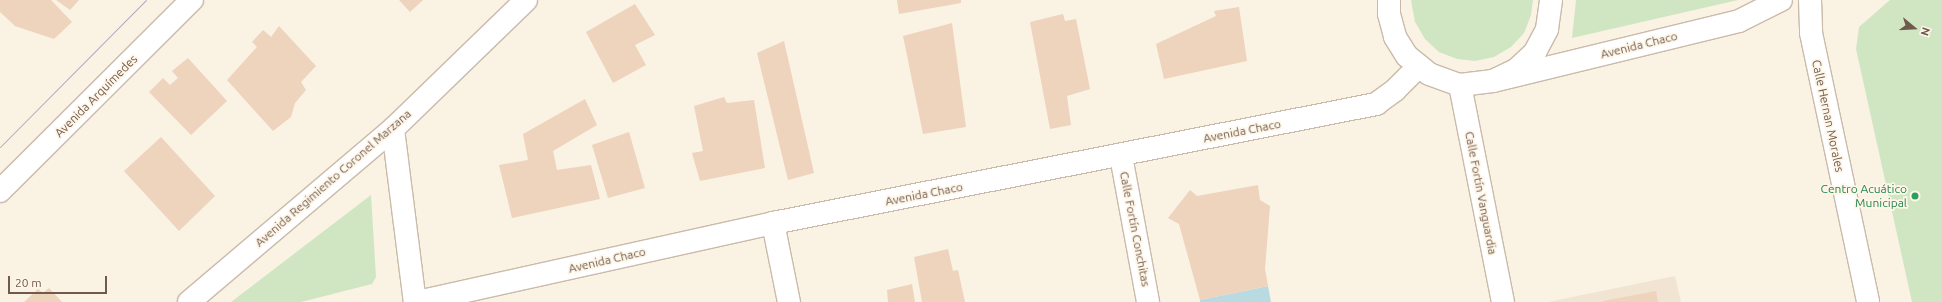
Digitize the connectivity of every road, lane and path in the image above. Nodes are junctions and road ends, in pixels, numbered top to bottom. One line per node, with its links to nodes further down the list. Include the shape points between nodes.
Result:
1 (192, 0): 12 (street, Avenida Arquímedes)
2 (526, 0): 10 (street, Avenida Regimiento Coronel Marzana)
3 (1551, 0): 8 (street, via 1547,29 1535,52 1516,70)
4 (1781, 0): 8 (street, Avenida Chaco, via 1739,21)
5 (1810, 0): 19 (street, Calle Hernan Morales, via 1811,33)
6 (1385, 5): 7 (street, via 1395,37 1407,56)
7 (1419, 66): 9 (street, via 1429,74); 11 (street, Avenida Chaco, via 1395,90 1376,104)
8 (1493, 81): 9 (street)
9 (1460, 85): 18 (street, Calle Fortín Vanguardia)
10 (393, 129): 14 (street, Avenida Regimiento Coronel Marzana); 15 (street)
11 (1121, 156): 13 (street, Avenida Chaco); 17 (street, Calle Fortín Conchitas)
12 (0, 191)
13 (773, 223): 15 (street, Avenida Chaco); 16 (street)
14 (189, 302)
15 (416, 302)
16 (789, 302)
17 (1148, 302)
18 (1502, 302)
19 (1868, 302)

